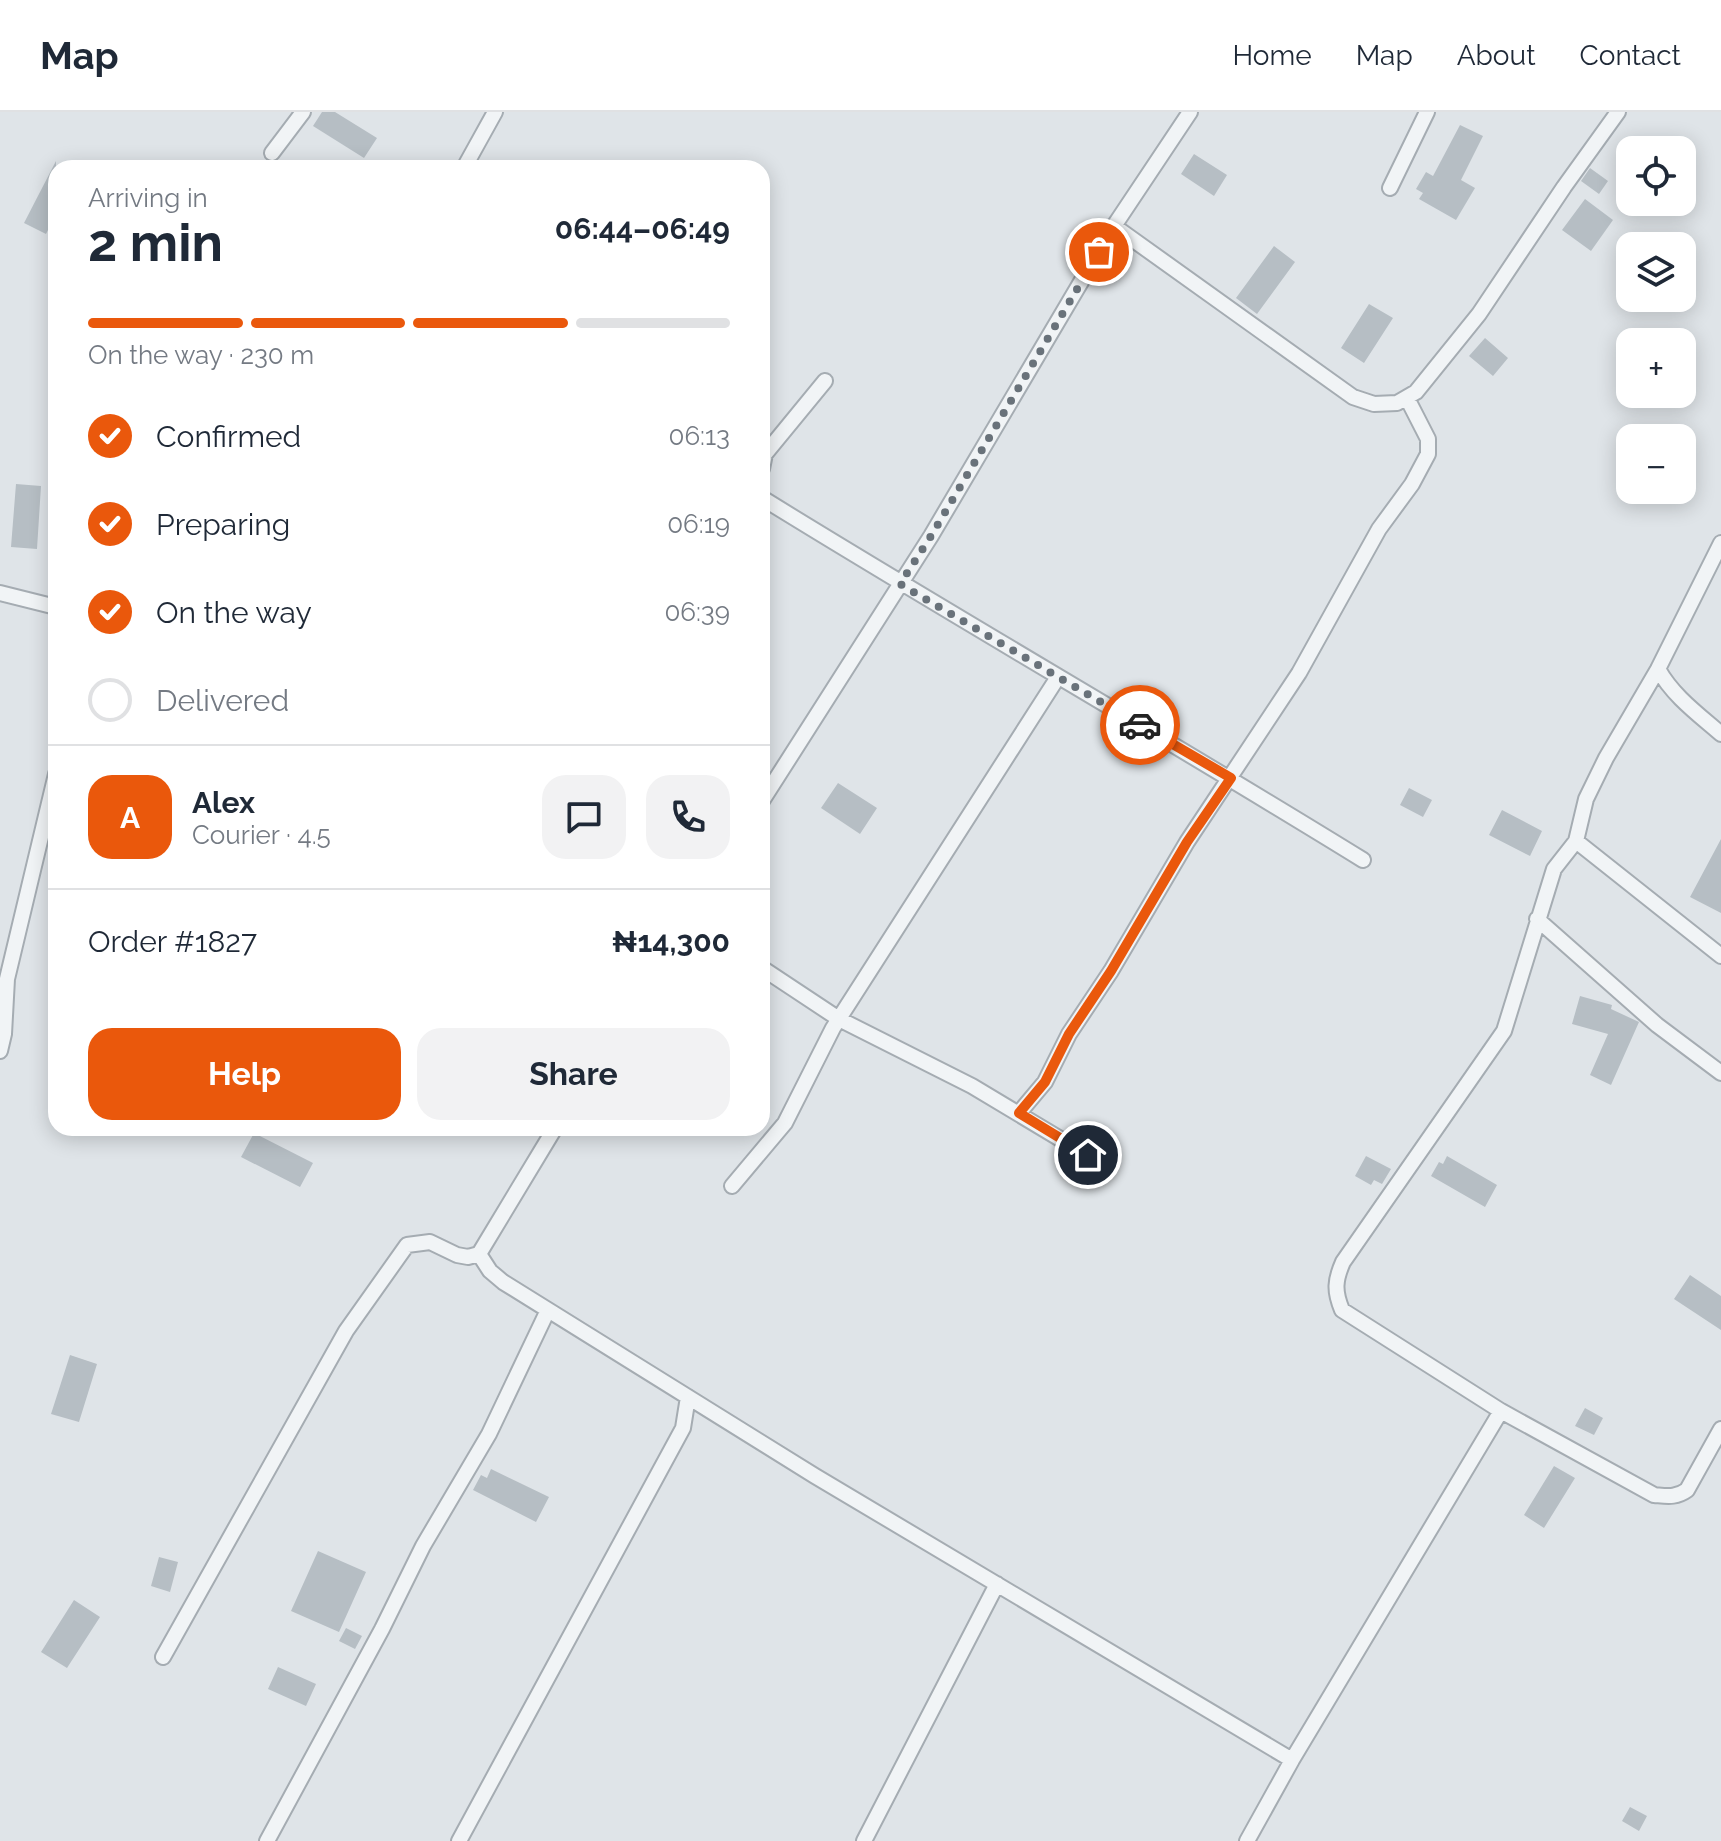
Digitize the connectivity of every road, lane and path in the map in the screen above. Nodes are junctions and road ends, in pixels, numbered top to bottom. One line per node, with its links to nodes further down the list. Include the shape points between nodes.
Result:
1 (303, 112): 6 (street)
2 (495, 112): 7 (street)
3 (1190, 112): 9 (street)
4 (1427, 112): 8 (street)
5 (1618, 112): 11 (street, via 1479,314)
6 (272, 153)
7 (468, 160)
8 (1390, 188)
9 (1114, 226): 11 (street, via 1353,397 1374,404); 15 (street)
10 (825, 381): 12 (street)
11 (1407, 398): 21 (street, via 1428,439 1428,454)
12 (770, 448)
13 (770, 503): 15 (street)
14 (1721, 543): 18 (street)
15 (900, 584): 19 (street); 22 (street)
16 (0, 593): 17 (street)
17 (48, 605)
18 (1658, 669): 20 (street, via 1667,685); 24 (street, via 1586,799)
19 (1058, 677): 21 (street); 29 (street)
20 (1721, 734)
21 (1231, 778): 25 (street); 32 (street, via 1069,1034 1045,1082)
22 (770, 788)
23 (48, 807): 30 (street, via 7,979)
24 (1576, 841): 26 (street, via 1554,869); 27 (street)
25 (1363, 860)
26 (1537, 919): 31 (street, via 1657,1025); 39 (street, via 1504,1031 1343,1262 1335,1289 1342,1310)
27 (1721, 956)
28 (770, 973): 29 (street)
29 (839, 1019): 32 (street); 35 (street, via 785,1123)
30 (0, 1051)
31 (1721, 1073)
32 (1019, 1113): 34 (street)
33 (550, 1136): 36 (street)
34 (1102, 1164)
35 (732, 1186)
36 (479, 1254): 37 (street, via 490,1271); 42 (street, via 457,1255 430,1242 407,1245 346,1331)
37 (548, 1310): 38 (street); 44 (street, via 489,1434 423,1546)
38 (688, 1397): 41 (street); 45 (street, via 683,1428)
39 (1501, 1411): 40 (street, via 1654,1495 1666,1496 1687,1490); 43 (street)
40 (1721, 1429)
41 (997, 1584): 43 (street); 46 (street)
42 (163, 1657)
43 (1292, 1760): 47 (street)
44 (267, 1841)
45 (459, 1841)
46 (864, 1841)
47 (1247, 1841)

